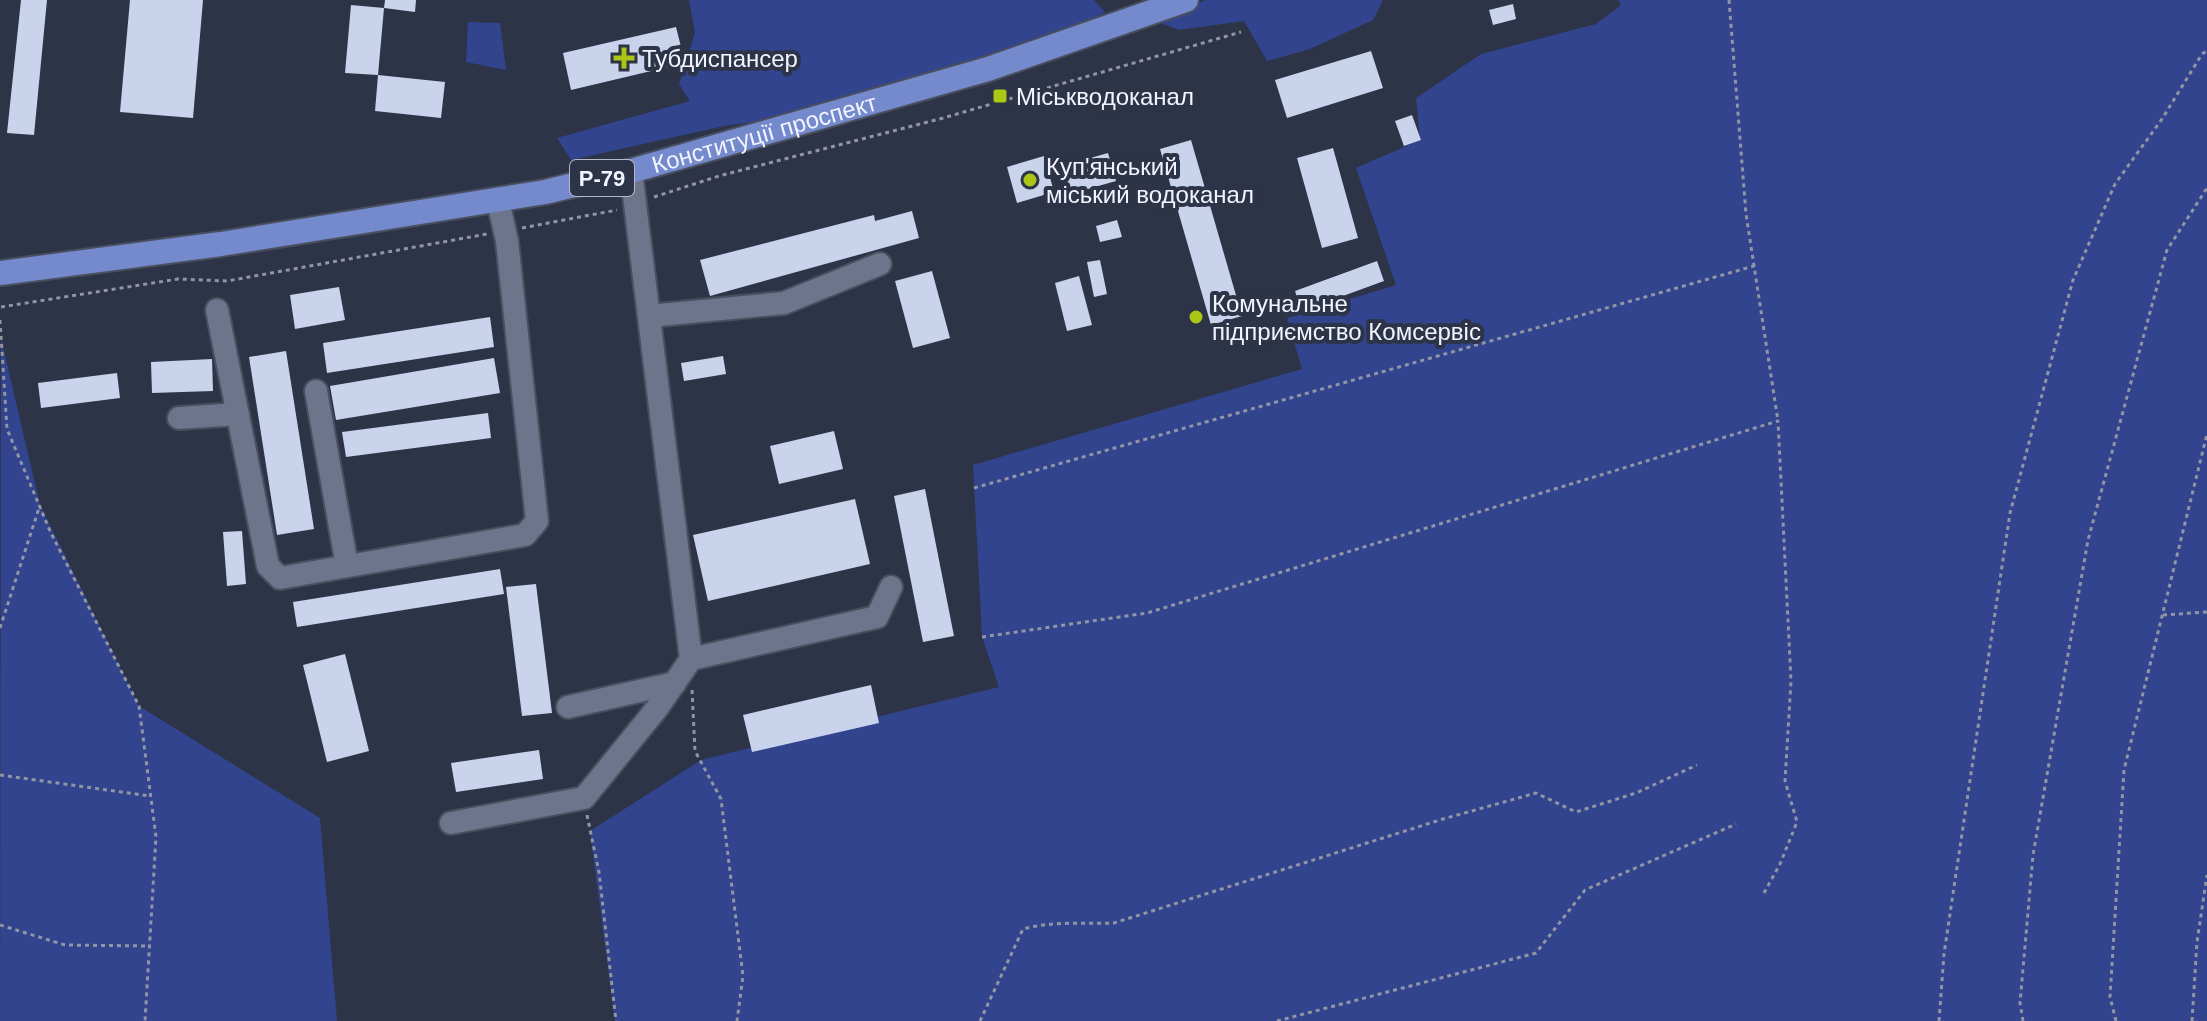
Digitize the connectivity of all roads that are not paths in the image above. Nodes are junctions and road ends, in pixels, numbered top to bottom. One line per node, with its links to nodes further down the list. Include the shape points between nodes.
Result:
1 (1186, 0): 2 (main road, Конституції проспект / Р-79, via 988,69)
2 (631, 171): 3 (main road, Конституції проспект / Р-79); 7 (lane)
3 (498, 201): 5 (main road, Конституції проспект / Р-79); 11 (lane, via 507,241 537,521 525,535)
4 (880, 264): 7 (lane, via 784,303)
5 (0, 273)
6 (217, 310): 9 (lane)
7 (649, 316): 13 (lane)
8 (316, 391): 11 (lane)
9 (238, 414): 10 (lane); 11 (lane, via 268,566 280,578)
10 (179, 418)
11 (347, 566)
12 (891, 587): 13 (lane, via 877,617)
13 (691, 659): 14 (lane)
14 (675, 683): 15 (lane); 16 (lane, via 584,798)
15 (568, 707)
16 (451, 823)

